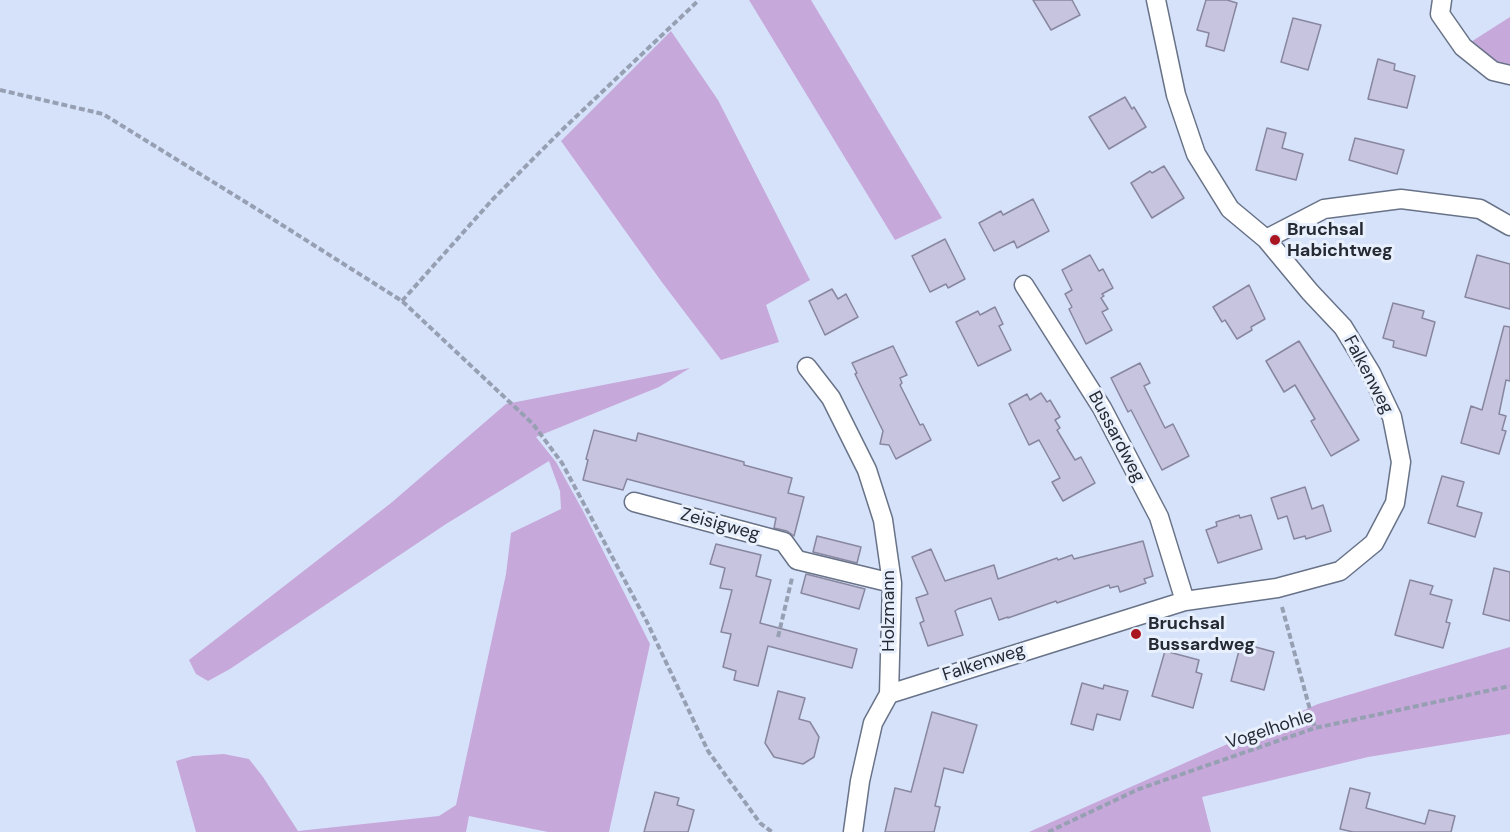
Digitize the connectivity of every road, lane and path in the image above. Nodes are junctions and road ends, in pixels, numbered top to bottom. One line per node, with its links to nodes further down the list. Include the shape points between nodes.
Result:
1 (699, 0): 9 (path, via 493,199)
2 (1156, 0): 7 (street, Falkenweg, via 1176,95 1196,154 1230,209)
3 (1442, 0): 4 (street, via 1440,14 1463,47 1493,71)
4 (1510, 75)
5 (0, 90): 9 (path, via 103,114)
6 (1510, 226): 7 (street, via 1480,209 1401,199 1324,209)
7 (1266, 239): 14 (street, Falkenweg, via 1343,327 1366,364 1392,417 1401,462 1395,503 1374,543 1340,572)
8 (1023, 285): 15 (street, Bussardweg, via 1102,408 1158,517)
9 (402, 301): 20 (path, via 532,424 562,463 647,622 708,751 760,823)
10 (807, 367): 13 (street, Holzmann, via 831,398 867,470 883,520)
11 (634, 502): 12 (street, Zeisigweg, via 784,542)
12 (797, 560): 13 (street); 16 (path)
13 (892, 583): 18 (street, Holzmann)
14 (1277, 588): 15 (street, Falkenweg); 19 (path)
15 (1185, 601): 18 (street, Falkenweg)
16 (778, 637)
17 (1510, 686): 19 (path, Vogelhohle)
18 (889, 694): 21 (street, Holzmann, via 873,723)
19 (1315, 728): 22 (path, Vogelhohle, via 1139,789)
20 (772, 832)
21 (853, 832)
22 (1048, 832)

